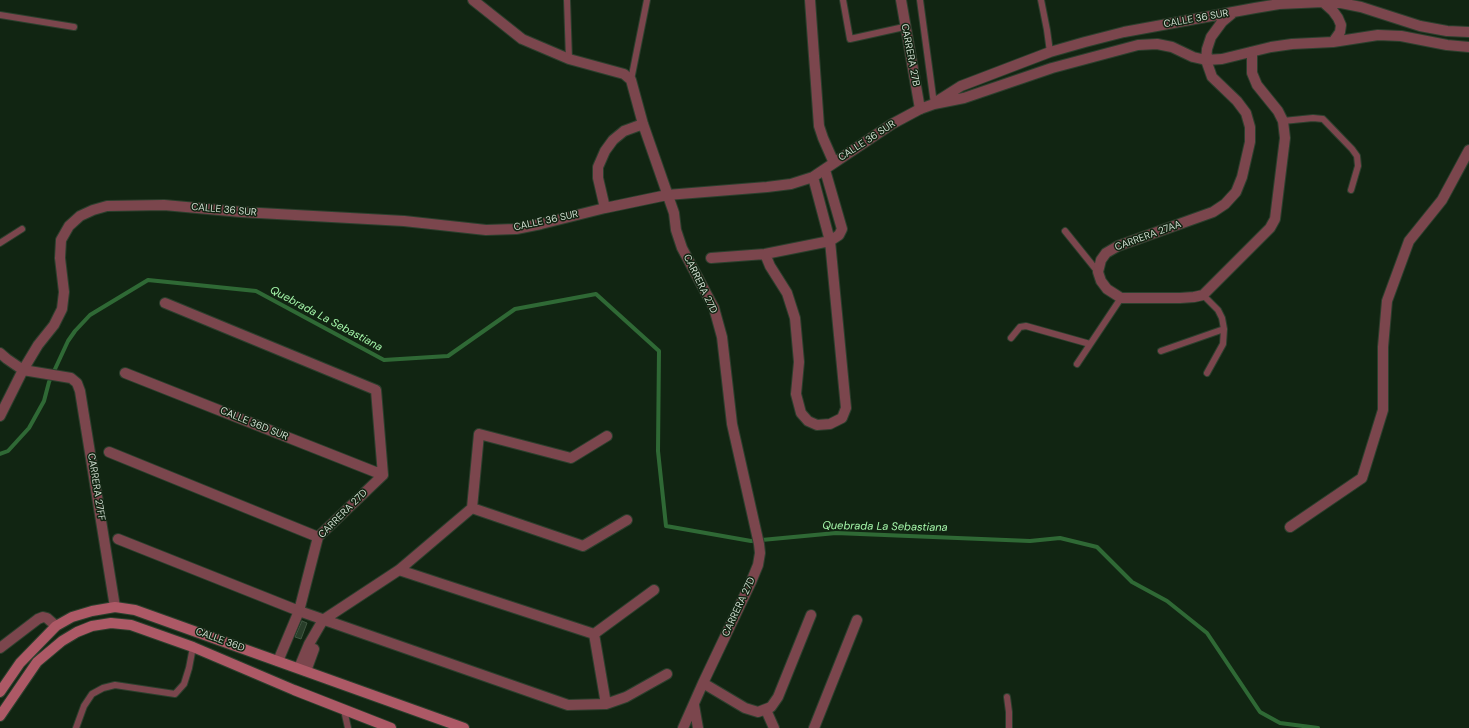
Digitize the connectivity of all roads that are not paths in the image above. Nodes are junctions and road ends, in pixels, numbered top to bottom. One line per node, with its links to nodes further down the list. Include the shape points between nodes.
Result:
1 (473, 0): 20 (street, via 522,39)
2 (567, 0): 20 (lane)
3 (647, 0): 22 (lane)
4 (810, 0): 28 (street, via 819,126)
5 (843, 0): 14 (lane, via 850,39)
6 (901, 0): 14 (street, CARRERA 27B)
7 (920, 0): 23 (lane)
8 (1042, 0): 18 (lane)
9 (1323, 1): 10 (street, CALLE 36 SUR); 15 (street, CALLE 36 SUR, via 1361,7 1420,26); 16 (street, via 1341,25 1340,32)
10 (1254, 4): 11 (street, CALLE 36 SUR)
11 (1234, 12): 18 (street, CALLE 36 SUR, via 1124,32); 21 (street, via 1222,22 1211,37)
12 (0, 15): 13 (lane)
13 (74, 27)
14 (904, 27): 24 (street, CARRERA 27B)
15 (1469, 32)
16 (1333, 42): 17 (street, CALLE 36 SUR, via 1378,35 1401,36); 19 (street, CALLE 36 SUR, via 1292,44)
17 (1469, 47)
18 (1050, 52): 23 (street, CALLE 36 SUR, via 961,86)
19 (1252, 52): 21 (street, CALLE 36 SUR); 25 (street, via 1252,73 1257,85)
20 (568, 59): 22 (street, via 624,74)
21 (1206, 60): 23 (street, CALLE 36 SUR, via 1172,47 1157,44 1138,45 1052,68 964,98); 40 (street, CARRERA 27AA, via 1212,77 1246,113 1250,127 1250,142 1236,192 1213,212 1111,249 1101,260)
22 (631, 80): 26 (street, CARRERA 27D)
23 (934, 104): 24 (street, CALLE 36 SUR)
24 (920, 109): 28 (street, CALLE 36 SUR, via 892,124)
25 (1283, 121): 31 (lane, via 1323,119 1357,156 1358,166); 41 (street, via 1285,138 1275,219 1270,228)
26 (643, 124): 32 (street, CARRERA 27D); 33 (street, via 624,131 604,151 598,168 598,178)
27 (1469, 150): 59 (street, via 1442,200 1409,241 1387,301 1383,347 1383,410 1362,478)
28 (834, 163): 29 (street, CALLE 36 SUR)
29 (825, 170): 30 (street, CALLE 36 SUR); 36 (street, via 842,229 840,235)
30 (813, 177): 32 (street, CALLE 36 SUR, via 791,184 767,187); 36 (street)
31 (1351, 190)
32 (667, 195): 33 (street, CALLE 36 SUR); 76 (street, CARRERA 27D, via 682,248 714,308 722,337 732,424 760,553 751,582)
33 (605, 208): 50 (street, CALLE 36 SUR, via 516,229 486,230 164,205 107,206 80,216 69,226 61,240 60,258 64,292 62,309 54,325 38,345)
34 (22, 229): 37 (lane)
35 (1065, 231): 40 (lane)
36 (830, 241): 38 (street); 38 (street, via 846,408 842,418 830,424 818,425 808,422 801,413 796,394 799,362 795,318 787,293)
37 (0, 243)
38 (765, 254): 39 (street)
39 (711, 258)
40 (1098, 272): 42 (street, via 1107,289)
41 (1203, 295): 42 (street, via 1180,298); 44 (lane, via 1218,310)
42 (1121, 298): 46 (lane)
43 (165, 303): 56 (street, via 376,390)
44 (1224, 329): 47 (lane); 52 (lane, via 1223,344)
45 (1011, 338): 46 (lane, via 1020,327 1026,326)
46 (1090, 344): 49 (lane)
47 (1161, 351)
48 (0, 353): 50 (street)
49 (1077, 364)
50 (28, 371): 53 (street); 64 (street, CARRERA 27FF, via 71,378 80,391)
51 (125, 373): 56 (street, CALLE 36D SUR)
52 (1207, 373)
53 (0, 416)
54 (607, 436): 57 (street, via 571,458 479,434)
55 (109, 452): 60 (street)
56 (383, 475): 60 (street, CARRERA 27D)
57 (472, 508): 58 (street, via 583,546); 62 (street)
58 (627, 520)
59 (1290, 527)
60 (318, 537): 65 (street, CARRERA 27D)
61 (118, 539): 65 (street)
62 (399, 570): 67 (street); 70 (street)
63 (654, 590): 70 (street)
64 (115, 607): 69 (main road, CALLE 36D, via 92,611); 73 (main road, CALLE 36D, via 135,610)
65 (299, 611): 67 (street); 73 (street, CARRERA 27D)
66 (811, 615): 82 (street, via 778,697)
67 (323, 620): 74 (street); 79 (street, via 568,705)
68 (857, 620): 91 (street)
69 (56, 626): 72 (street, via 43,617); 77 (main road, CALLE 36D, via 20,663)
70 (594, 634): 79 (street)
71 (193, 646): 81 (main road, CALLE 36D); 83 (main road, CALLE 36D, via 131,625 111,623 92,626 62,641 37,662); 84 (lane, via 184,684 176,694 115,685 104,688 92,694 84,706)
72 (0, 648)
73 (278, 661): 74 (main road, CALLE 36D)
74 (302, 670): 87 (main road, CALLE 36D)
75 (667, 674): 79 (street, via 626,697)
76 (703, 683): 80 (street, CARRERA 27D); 82 (street, via 745,708 758,712)
77 (0, 692)
78 (1006, 697): 92 (lane)
79 (606, 704)
80 (694, 705): 88 (street, CARRERA 27D); 89 (street)
81 (344, 710): 85 (lane); 86 (main road, CALLE 36D)
82 (766, 710): 90 (street)
83 (0, 715)
84 (76, 728)
85 (348, 728)
86 (391, 728)
87 (464, 728)
88 (683, 728)
89 (698, 728)
90 (774, 728)
91 (814, 728)
92 (1009, 728)

